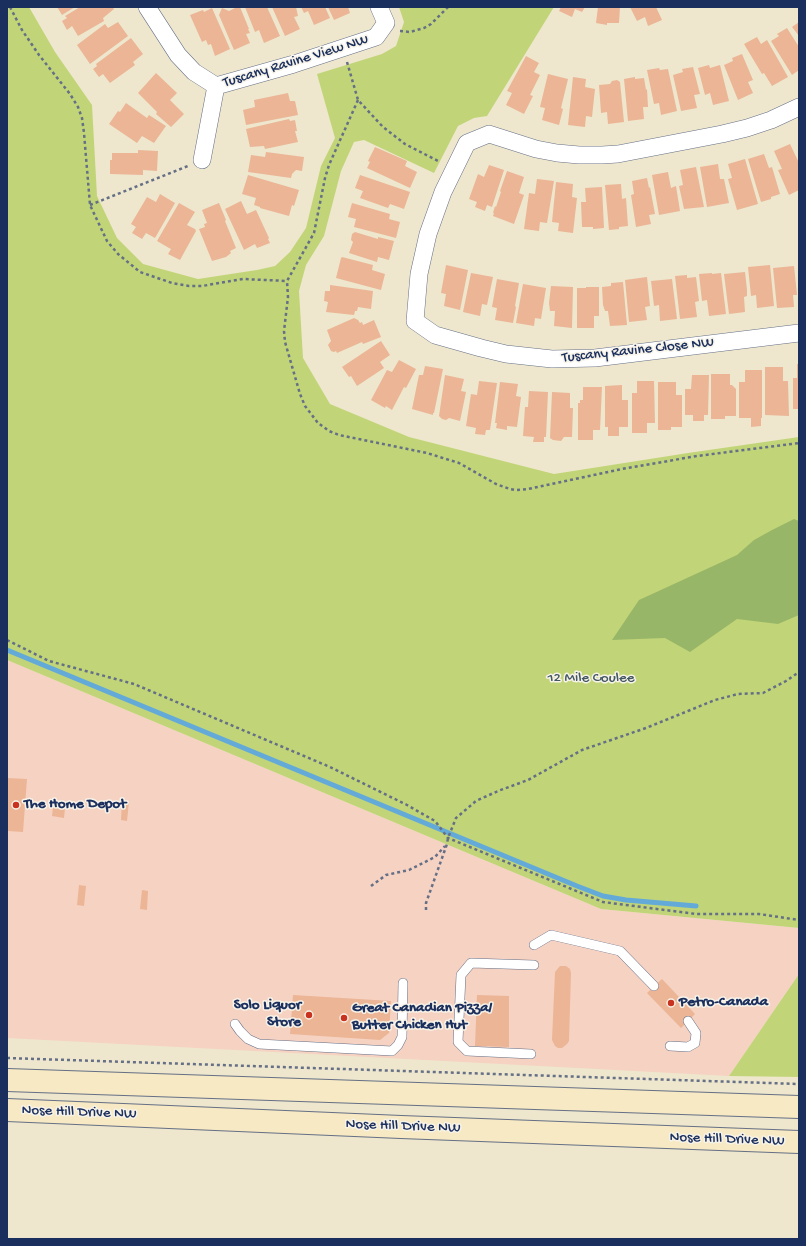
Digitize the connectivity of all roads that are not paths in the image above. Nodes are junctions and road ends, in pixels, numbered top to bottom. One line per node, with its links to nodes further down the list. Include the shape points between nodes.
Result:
1 (147, 7): 3 (street, Tuscany Ravine View NW, via 178,55 194,72)
2 (379, 7): 3 (street, Tuscany Ravine View NW, via 386,23 376,37)
3 (216, 86): 5 (street)
4 (799, 107): 6 (street, Tuscany Ravine Close NW, via 747,128 635,151 602,155 557,153 489,134 467,143 443,192 422,254 415,321 435,335 506,354 538,358 573,359)
5 (202, 160)
6 (799, 333)
7 (534, 945): 10 (lane, via 551,935 620,951)
8 (534, 965): 14 (lane, via 471,963 461,975 458,1042 467,1051)
9 (403, 983): 12 (lane, via 402,1037 392,1051 259,1044 248,1039)
10 (654, 986)
11 (688, 1021): 13 (lane, via 696,1033 695,1043 688,1047)
12 (235, 1024)
13 (670, 1046)
14 (531, 1054)
15 (7, 1080): 16 (street, Nose Hill Drive NW)
16 (799, 1107)
17 (7, 1110): 18 (street, Nose Hill Drive NW)
18 (799, 1142)

